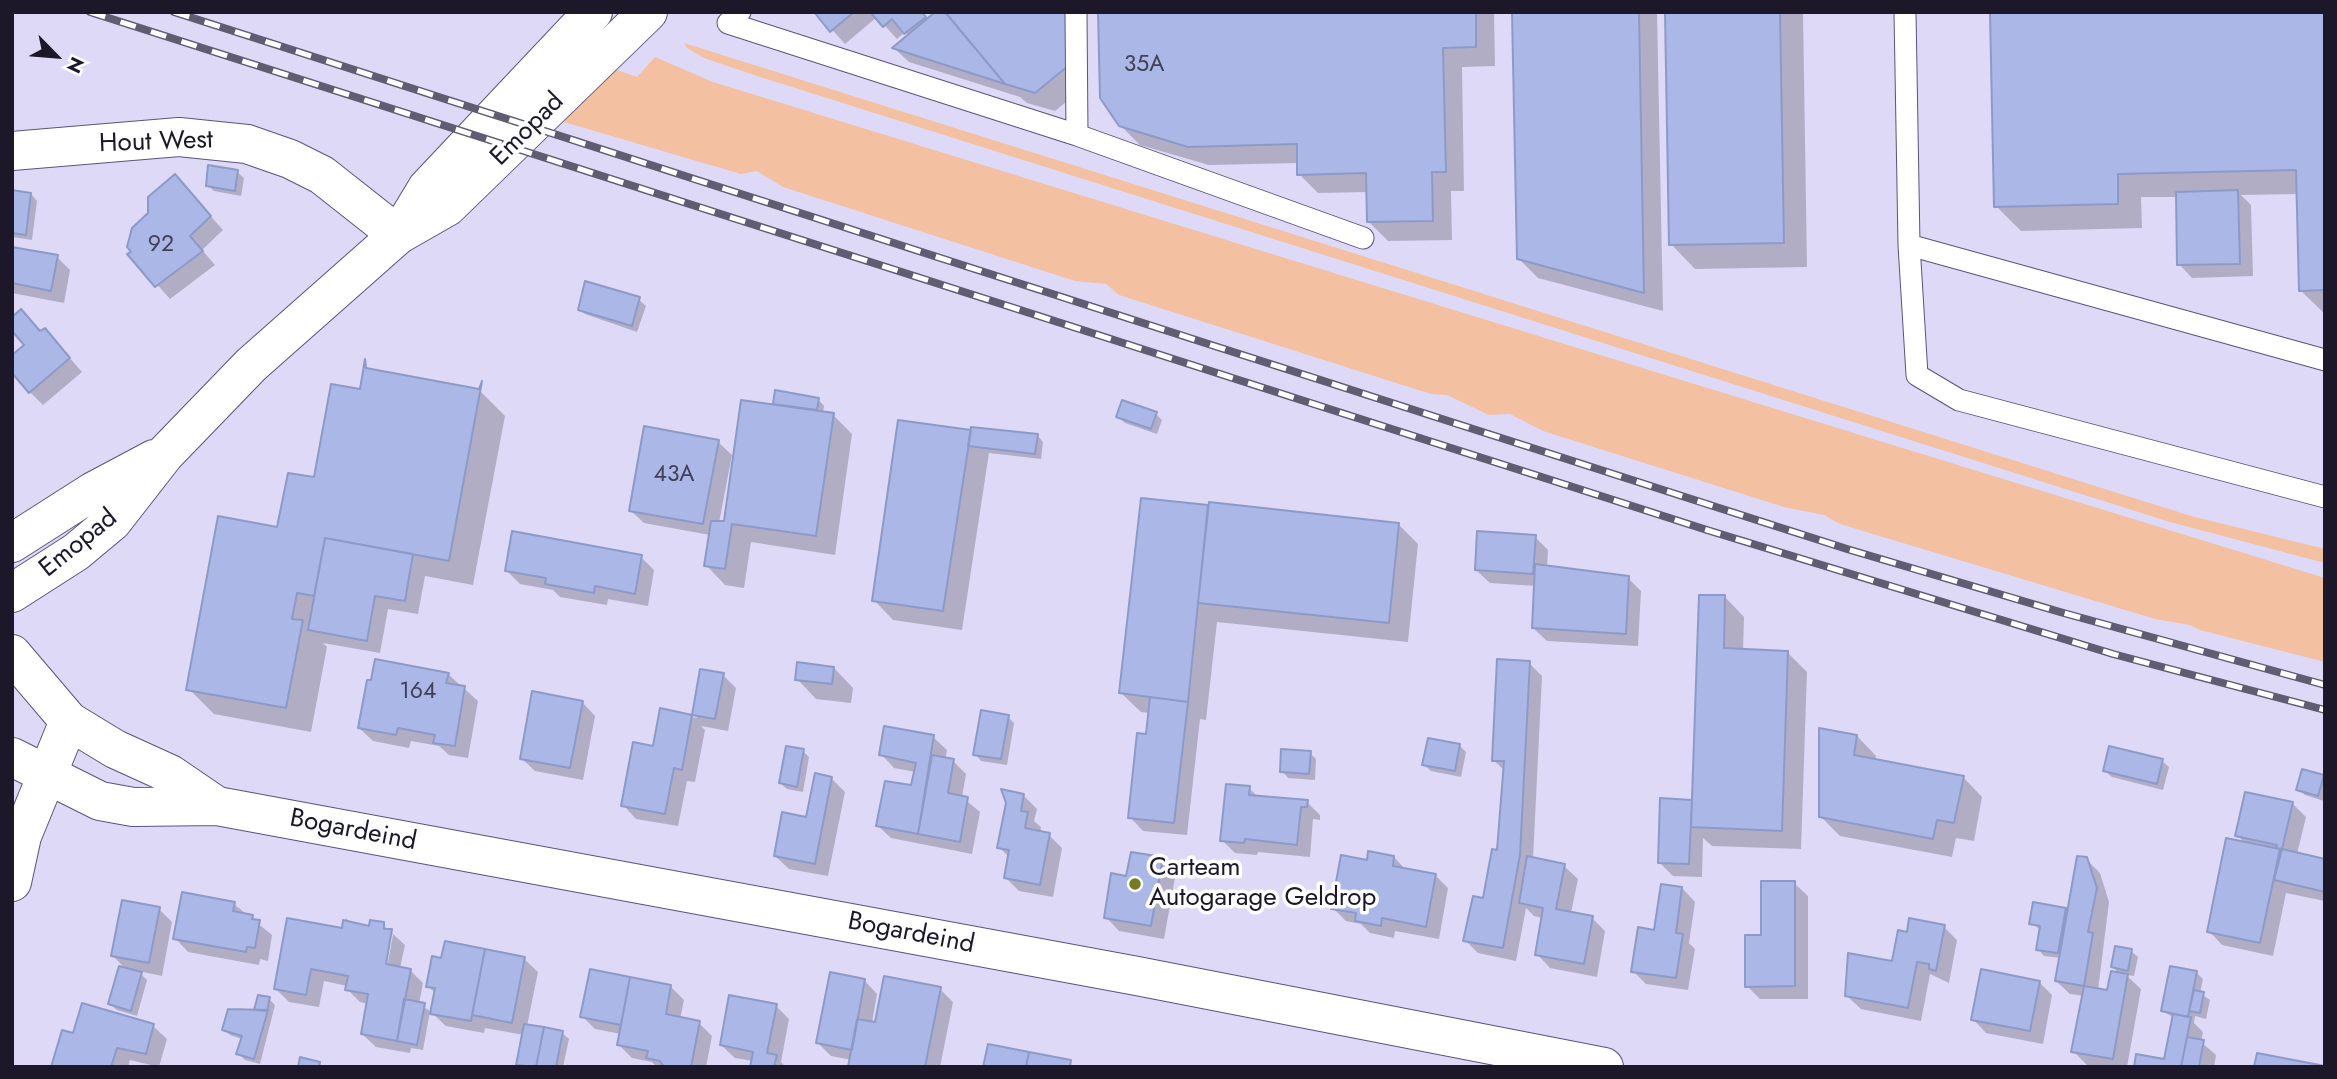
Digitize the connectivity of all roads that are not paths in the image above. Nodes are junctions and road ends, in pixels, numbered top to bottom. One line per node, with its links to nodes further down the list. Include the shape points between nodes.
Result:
1 (593, 12): 8 (street, Emopad, via 427,188)
2 (648, 12): 8 (street, Emopad, via 447,207)
3 (740, 12): 6 (lane, via 728,23)
4 (1076, 12): 6 (lane)
5 (1905, 12): 10 (lane)
6 (1077, 135): 9 (lane)
7 (12, 151): 8 (street, Hout West, via 178,137 247,144 322,175)
8 (398, 235): 12 (street, Emopad, via 251,365)
9 (1363, 239)
10 (1909, 245): 11 (lane); 13 (lane, via 1917,375 1959,400)
11 (2325, 360)
12 (165, 454): 14 (street, Emopad, via 92,492); 15 (street, Emopad, via 113,522)
13 (2325, 498)
14 (12, 543)
15 (12, 593)
16 (12, 654): 17 (street, Bogardeind)
17 (69, 721): 18 (street); 19 (street, Bogardeind, via 170,774)
18 (29, 766): 19 (street, Bogardeind, via 100,801); 20 (street)
19 (218, 806): 21 (street, Bogardeind)
20 (12, 882)
21 (1604, 1067)

